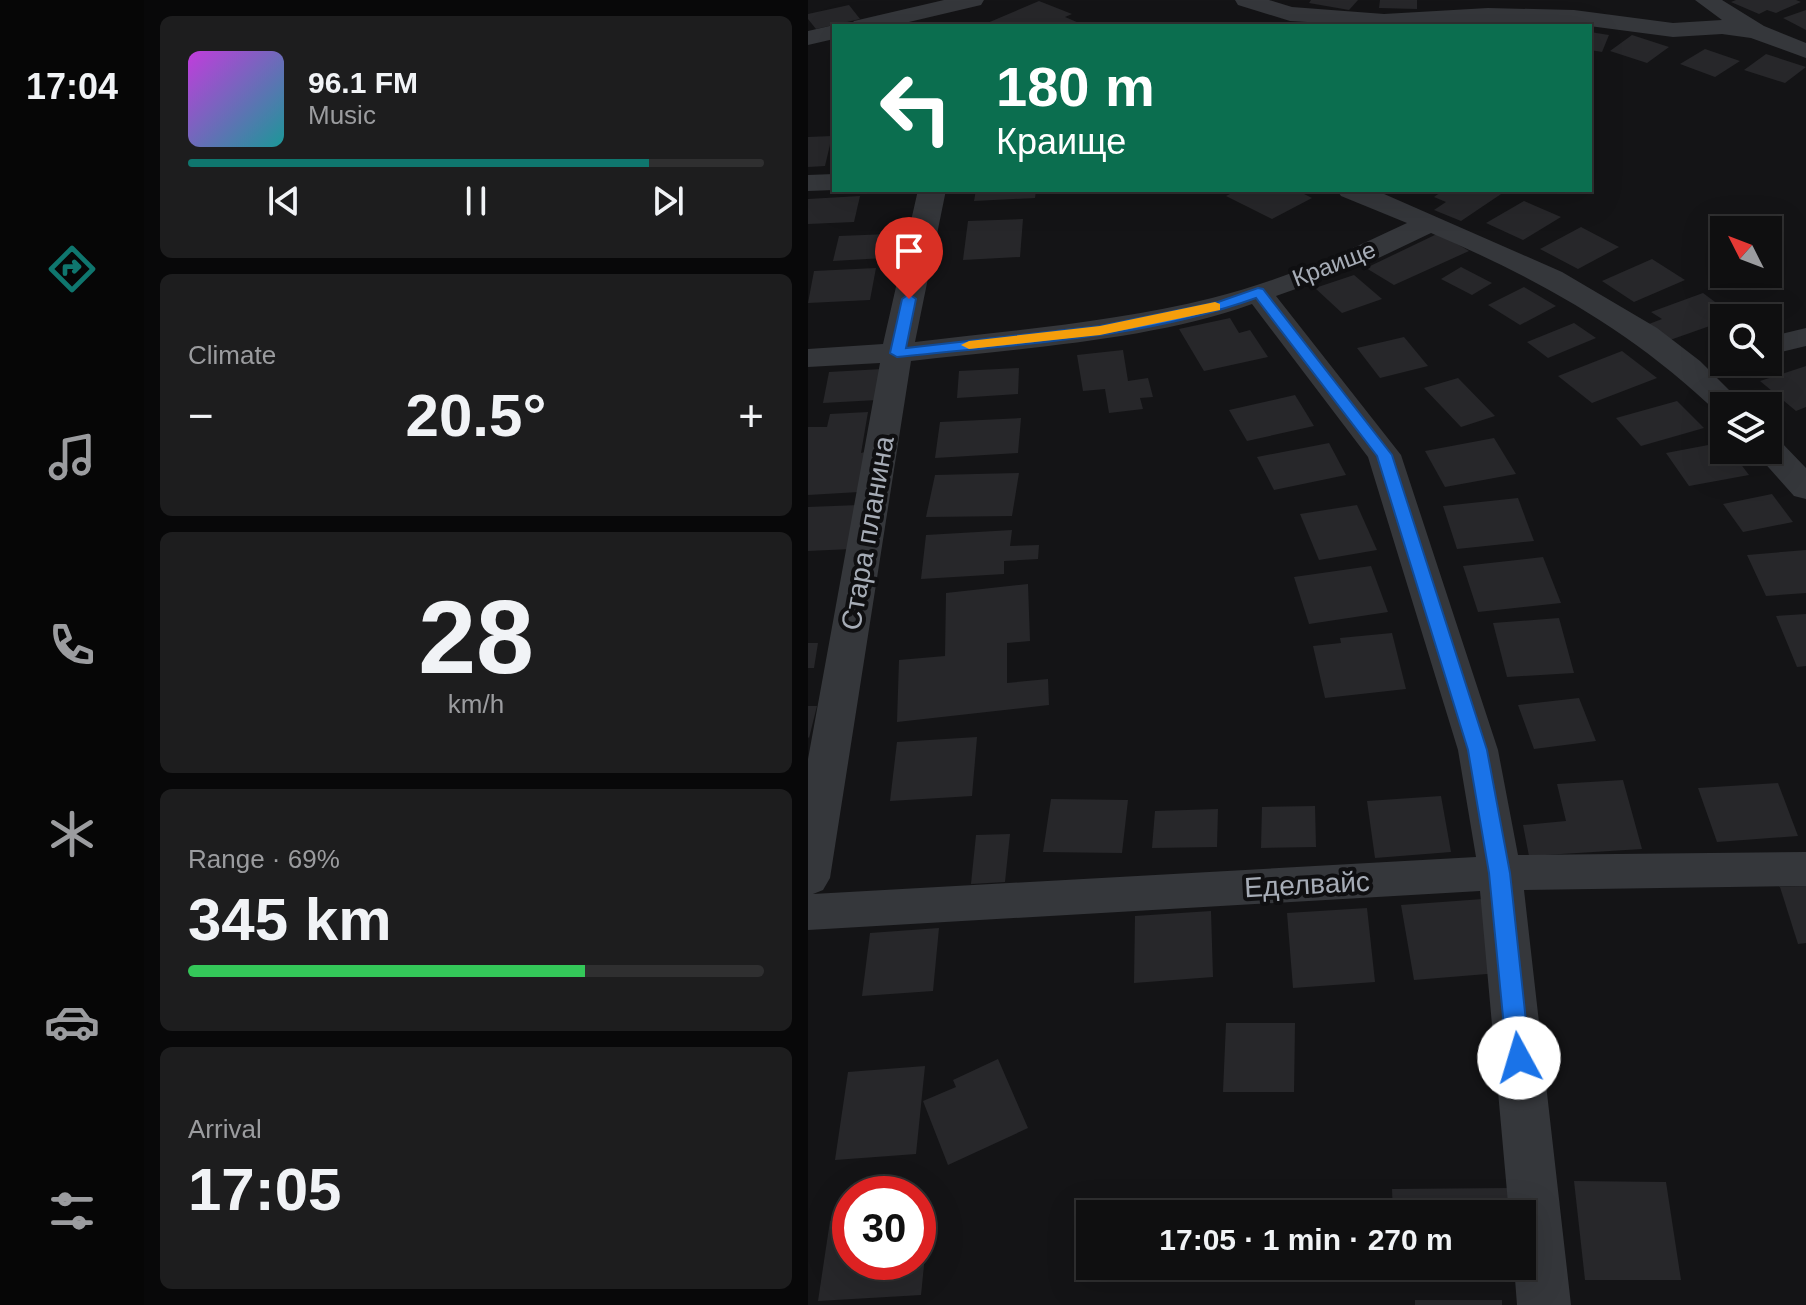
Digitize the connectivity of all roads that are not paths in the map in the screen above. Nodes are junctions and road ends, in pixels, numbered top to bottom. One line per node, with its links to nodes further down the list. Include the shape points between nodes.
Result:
1 (973, 0): 5 (street)
2 (1246, 0): 6 (street, via 1290,14)
3 (1578, 0): 10 (street)
4 (1706, 0): 11 (street)
5 (901, 14): 7 (street); 8 (street)
6 (1396, 19): 9 (street); 10 (street, via 1574,17)
7 (868, 24)
8 (925, 24)
9 (1364, 24)
10 (1673, 30): 11 (street)
11 (1756, 31): 14 (street)
12 (832, 32): 13 (street)
13 (808, 38)
14 (1806, 51)
15 (832, 182): 16 (street)
16 (808, 183)
17 (932, 192): 23 (street, Стара планина)
18 (1356, 192): 19 (street)
19 (1430, 223): 20 (street, Краище, via 1356,258); 26 (street, via 1586,295)
20 (1258, 292): 23 (street, Краище, via 1222,305 1100,330); 31 (street, via 1384,455 1478,750)
21 (1806, 337): 22 (street)
22 (1782, 343)
23 (897, 353): 24 (street, Краище); 32 (street, Стара планина)
24 (808, 358)
25 (1710, 361): 26 (street)
26 (1687, 367): 27 (street)
27 (1716, 392)
28 (1782, 463): 29 (street)
29 (1806, 488)
30 (1806, 869): 31 (street, Еделвайс)
31 (1500, 873): 33 (street, Еделвайс); 34 (street)
32 (808, 878)
33 (808, 912)
34 (1544, 1305)

